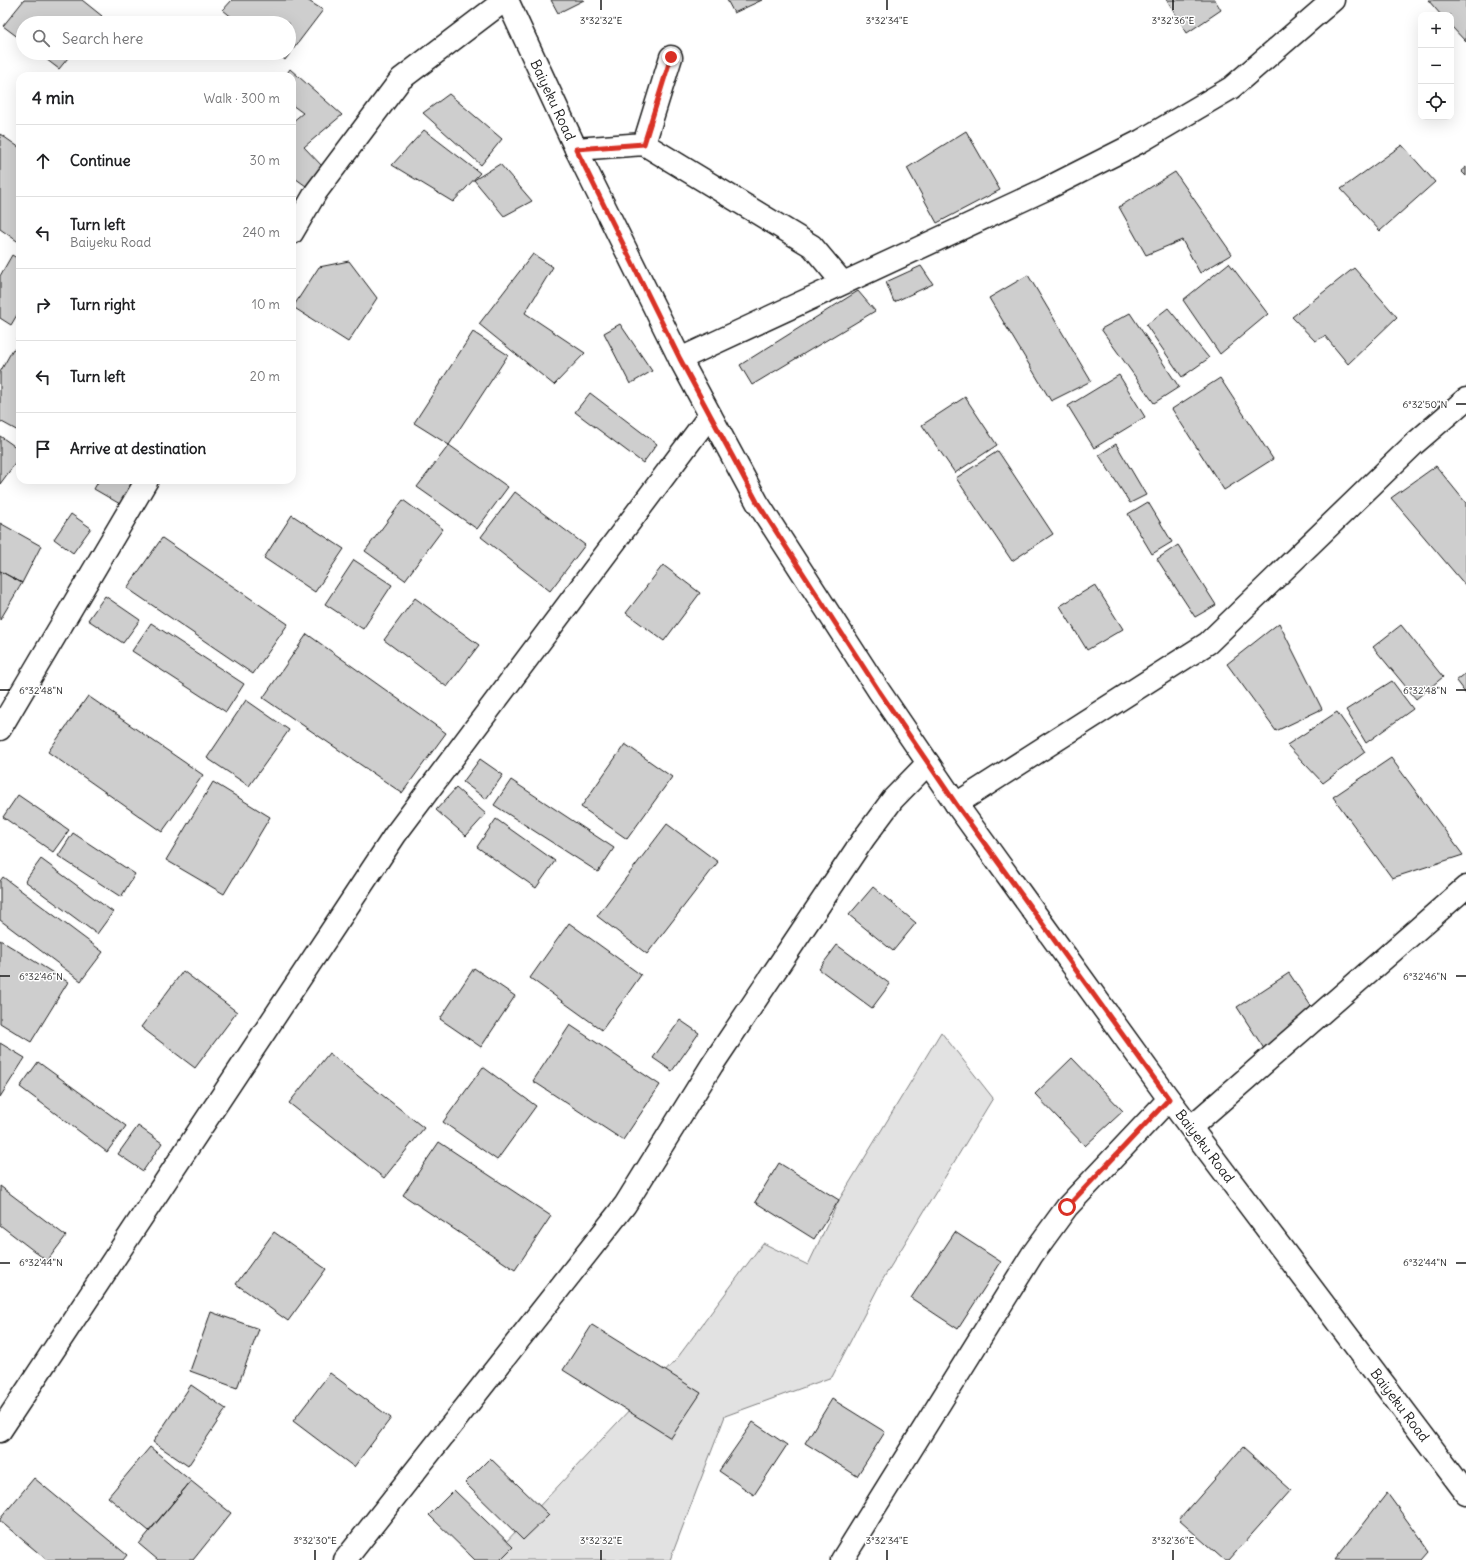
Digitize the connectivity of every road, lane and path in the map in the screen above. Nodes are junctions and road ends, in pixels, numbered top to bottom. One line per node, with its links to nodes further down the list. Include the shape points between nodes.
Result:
1 (506, 0): 5 (street, Baiyeku Road); 6 (street, via 401,79 316,192)
2 (1333, 0): 7 (street, via 1231,88 1186,115 1046,189)
3 (671, 57): 4 (street)
4 (644, 144): 5 (street); 7 (street, via 812,246)
5 (576, 149): 8 (street, Baiyeku Road)
6 (296, 226)
7 (843, 283): 8 (street)
8 (680, 359): 10 (street, Baiyeku Road)
9 (1466, 399): 14 (street, via 1414,444 1208,643)
10 (710, 414): 13 (street, Baiyeku Road, via 757,502); 18 (street, via 395,835)
11 (145, 484): 12 (street)
12 (0, 729)
13 (928, 763): 14 (street, Baiyeku Road); 20 (street, via 893,799 864,838 712,1065 625,1205)
14 (956, 804): 16 (street, Baiyeku Road)
15 (1466, 887): 17 (street)
16 (1169, 1099): 17 (street, Baiyeku Road); 21 (street, via 1067,1207 1032,1255)
17 (1190, 1127): 19 (street, Baiyeku Road)
18 (0, 1431)
19 (1466, 1493)
20 (345, 1560)
21 (842, 1560)

